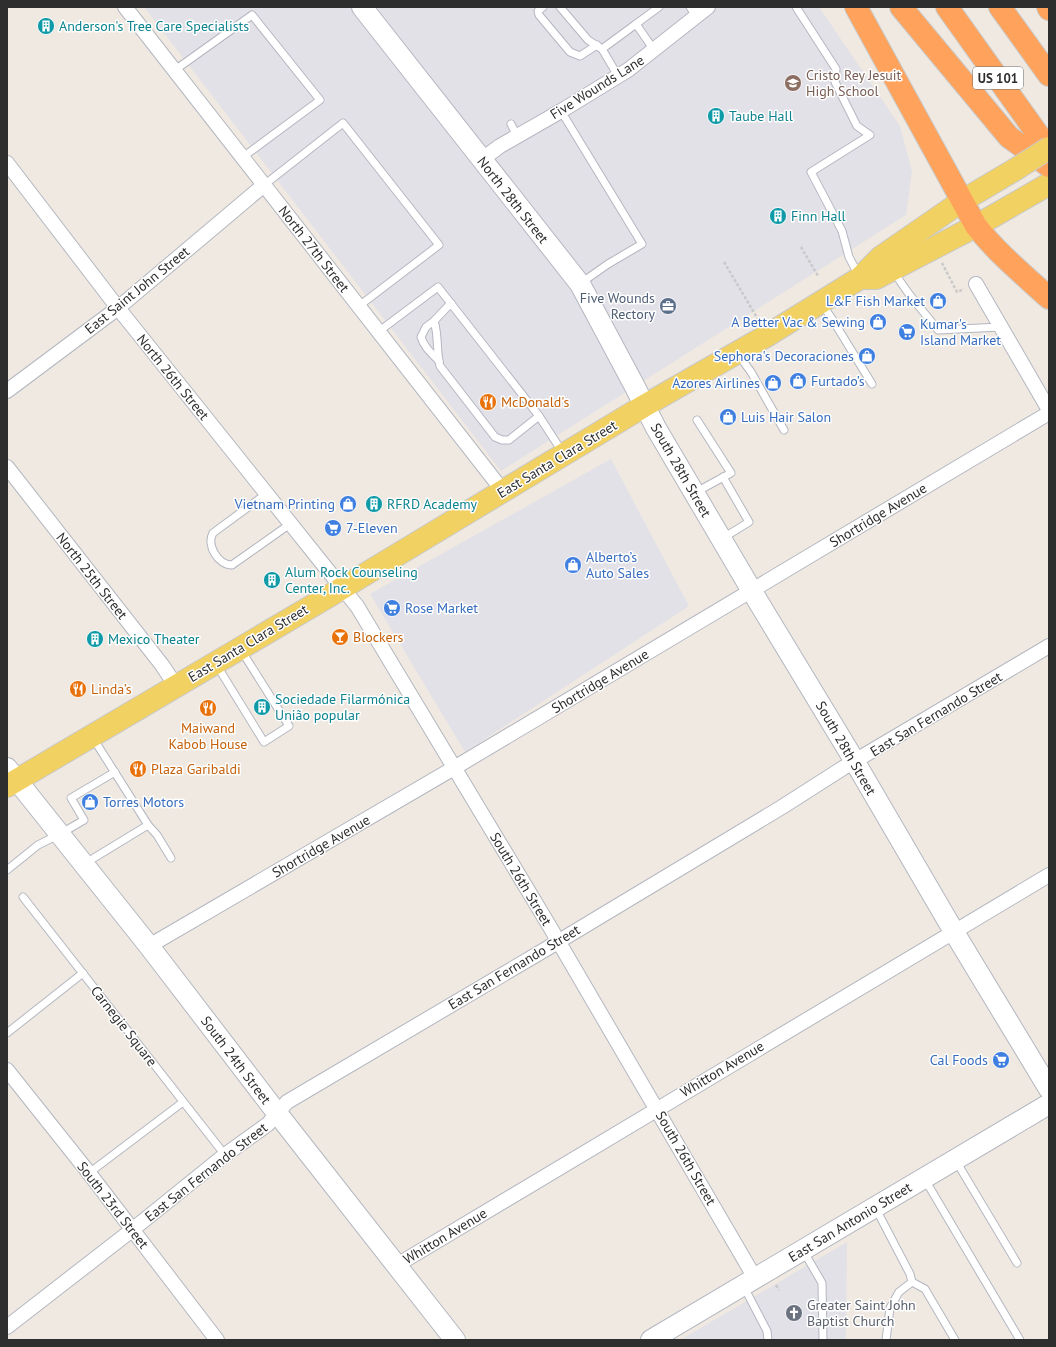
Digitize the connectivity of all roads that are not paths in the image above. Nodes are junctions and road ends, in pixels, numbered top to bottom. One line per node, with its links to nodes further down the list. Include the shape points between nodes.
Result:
1 (125, 7): 16 (street, North 27th Street)
2 (362, 7): 22 (street, North 28th Street)
3 (543, 7): 14 (lane, via 538,14 570,52 580,56)
4 (560, 7): 14 (lane, via 588,40)
5 (659, 7): 13 (lane)
6 (708, 7): 12 (street, Five Wounds Lane)
7 (796, 7): 30 (lane, via 836,70 835,82 858,126 870,134 811,172 842,231 849,257)
8 (856, 7): 27 (highway)
9 (901, 7): 24 (highway, via 1009,137)
10 (946, 7): 20 (highway, US 101)
11 (1000, 7): 17 (highway, US 101)
12 (693, 12): 15 (street, Five Wounds Lane)
13 (636, 24): 14 (lane); 15 (lane)
14 (599, 47): 18 (lane)
15 (654, 50): 18 (street, Five Wounds Lane)
16 (175, 70): 21 (street, North 27th Street); 21 (lane, via 252,15 320,100)
17 (1049, 75)
18 (618, 76): 19 (street, Five Wounds Lane)
19 (562, 111): 22 (street, Five Wounds Lane, via 514,130); 31 (lane, via 642,244 590,275)
20 (1049, 149): 27 (main road, East Santa Clara Street, bridge)
21 (243, 157): 26 (street, North 27th Street)
22 (481, 160): 31 (street, North 28th Street)
23 (7, 164): 37 (street, North 26th Street)
24 (1049, 166)
25 (1049, 184): 28 (main road, East Santa Clara Street)
26 (264, 185): 36 (street, North 27th Street); 36 (lane, via 343,123 438,245); 37 (street, East Saint John Street)
27 (962, 201): 28 (highway); 30 (main road, East Santa Clara Street, via 881,257)
28 (976, 226): 29 (main road, East Santa Clara Street); 33 (highway, via 1005,258)
29 (892, 269): 30 (main road, East Santa Clara Street, via 876,278); 39 (lane, via 938,330)
30 (860, 278): 34 (main road, East Santa Clara Street)
31 (580, 284): 45 (street, North 28th Street)
32 (976, 284): 39 (street)
33 (1049, 298)
34 (820, 302): 41 (main road, East Santa Clara Street); 43 (lane)
35 (451, 303): 38 (lane); 40 (lane, via 438,288); 48 (lane)
36 (359, 306): 40 (street, North 27th Street)
37 (118, 308): 44 (street, East Saint John Street); 56 (street, North 26th Street)
38 (434, 321): 42 (lane); 42 (lane, via 426,327 421,337 427,349)
39 (1001, 326): 46 (street)
40 (378, 332): 54 (street, North 27th Street)
41 (737, 353): 45 (main road, East Santa Clara Street); 50 (lane, via 751,372)
42 (439, 361): 48 (lane, via 440,366 499,439 509,440)
43 (872, 384)
44 (7, 391)
45 (644, 406): 51 (main road, East Santa Clara Street); 55 (street, South 28th Street)
46 (1049, 410)
47 (1049, 413): 60 (street, Shortridge Avenue)
48 (539, 416): 51 (lane)
49 (697, 420): 53 (lane, via 731,473)
50 (784, 430)
51 (564, 455): 54 (main road, East Santa Clara Street)
52 (7, 467): 64 (street, North 25th Street)
53 (724, 477): 55 (lane); 58 (lane, via 749,522)
54 (503, 491): 59 (main road, East Santa Clara Street)
55 (694, 493): 58 (street, South 28th Street)
56 (266, 494): 57 (street, North 26th Street); 57 (lane, via 210,537 210,544 222,562 232,565)
57 (290, 524): 59 (street, North 26th Street)
58 (721, 539): 60 (street, South 28th Street)
59 (342, 587): 62 (main road, East Santa Clara Street); 67 (street, South 26th Street, via 357,606)
60 (752, 591): 66 (street, South 28th Street); 67 (street, Shortridge Avenue)
61 (1049, 646): 66 (street, East San Fernando Street)
62 (240, 648): 63 (main road, East Santa Clara Street); 63 (lane, via 288,726 264,742)
63 (215, 662): 64 (main road, East Santa Clara Street)
64 (176, 686): 65 (main road, East Santa Clara Street)
65 (92, 736): 68 (lane); 69 (main road, East Santa Clara Street)
66 (854, 762): 77 (street, South 28th Street); 78 (street, East San Fernando Street)
67 (454, 768): 78 (street, South 26th Street); 79 (street, Shortridge Avenue)
68 (115, 772): 70 (lane); 71 (lane, via 71,798 84,820)
69 (10, 778): 71 (street, South 24th Street)
70 (148, 825): 72 (lane); 73 (lane)
71 (60, 834): 73 (street, South 24th Street); 74 (lane, via 38,845)
72 (171, 858)
73 (84, 864): 79 (street, South 24th Street)
74 (7, 870)
75 (1049, 875): 77 (street, Whitton Avenue)
76 (23, 897): 80 (lane, Carnegie Square)
77 (954, 931): 83 (street, South 28th Street); 86 (street, Whitton Avenue)
78 (558, 941): 86 (street, South 26th Street); 87 (street, East San Fernando Street, via 287,1102)
79 (149, 946): 87 (street, South 24th Street)
80 (83, 973): 81 (lane); 84 (lane, Carnegie Square)
81 (7, 1033)
82 (7, 1070): 90 (street, South 23rd Street)
83 (1049, 1089)
84 (183, 1102): 88 (lane, Carnegie Square); 90 (lane)
85 (1049, 1104): 89 (street, East San Antonio Street)
86 (657, 1109): 96 (street, Whitton Avenue); 97 (street, South 26th Street)
87 (277, 1113): 88 (street, East San Fernando Street, via 268,1124); 96 (street, South 24th Street)
88 (226, 1155): 93 (street, East San Fernando Street)
89 (955, 1159): 91 (street, East San Antonio Street); 95 (lane)
90 (89, 1173): 93 (street, South 23rd Street)
91 (924, 1178): 92 (street, East San Antonio Street); 107 (lane)
92 (875, 1207): 94 (street, East San Antonio Street); 98 (lane)
93 (132, 1230): 99 (street, East San Fernando Street); 101 (street, South 23rd Street)
94 (802, 1250): 97 (street, East San Antonio Street); 104 (lane, via 822,1283)
95 (1017, 1263)
96 (397, 1265): 102 (street, South 24th Street)
97 (749, 1281): 100 (street, East San Antonio Street); 103 (lane)
98 (912, 1282): 105 (lane, via 899,1292 890,1308); 106 (lane, via 925,1289)
99 (7, 1327)
100 (662, 1337)
101 (217, 1340)
102 (455, 1340)
103 (768, 1340)
104 (823, 1340)
105 (886, 1340)
106 (955, 1340)
107 (1020, 1340)

